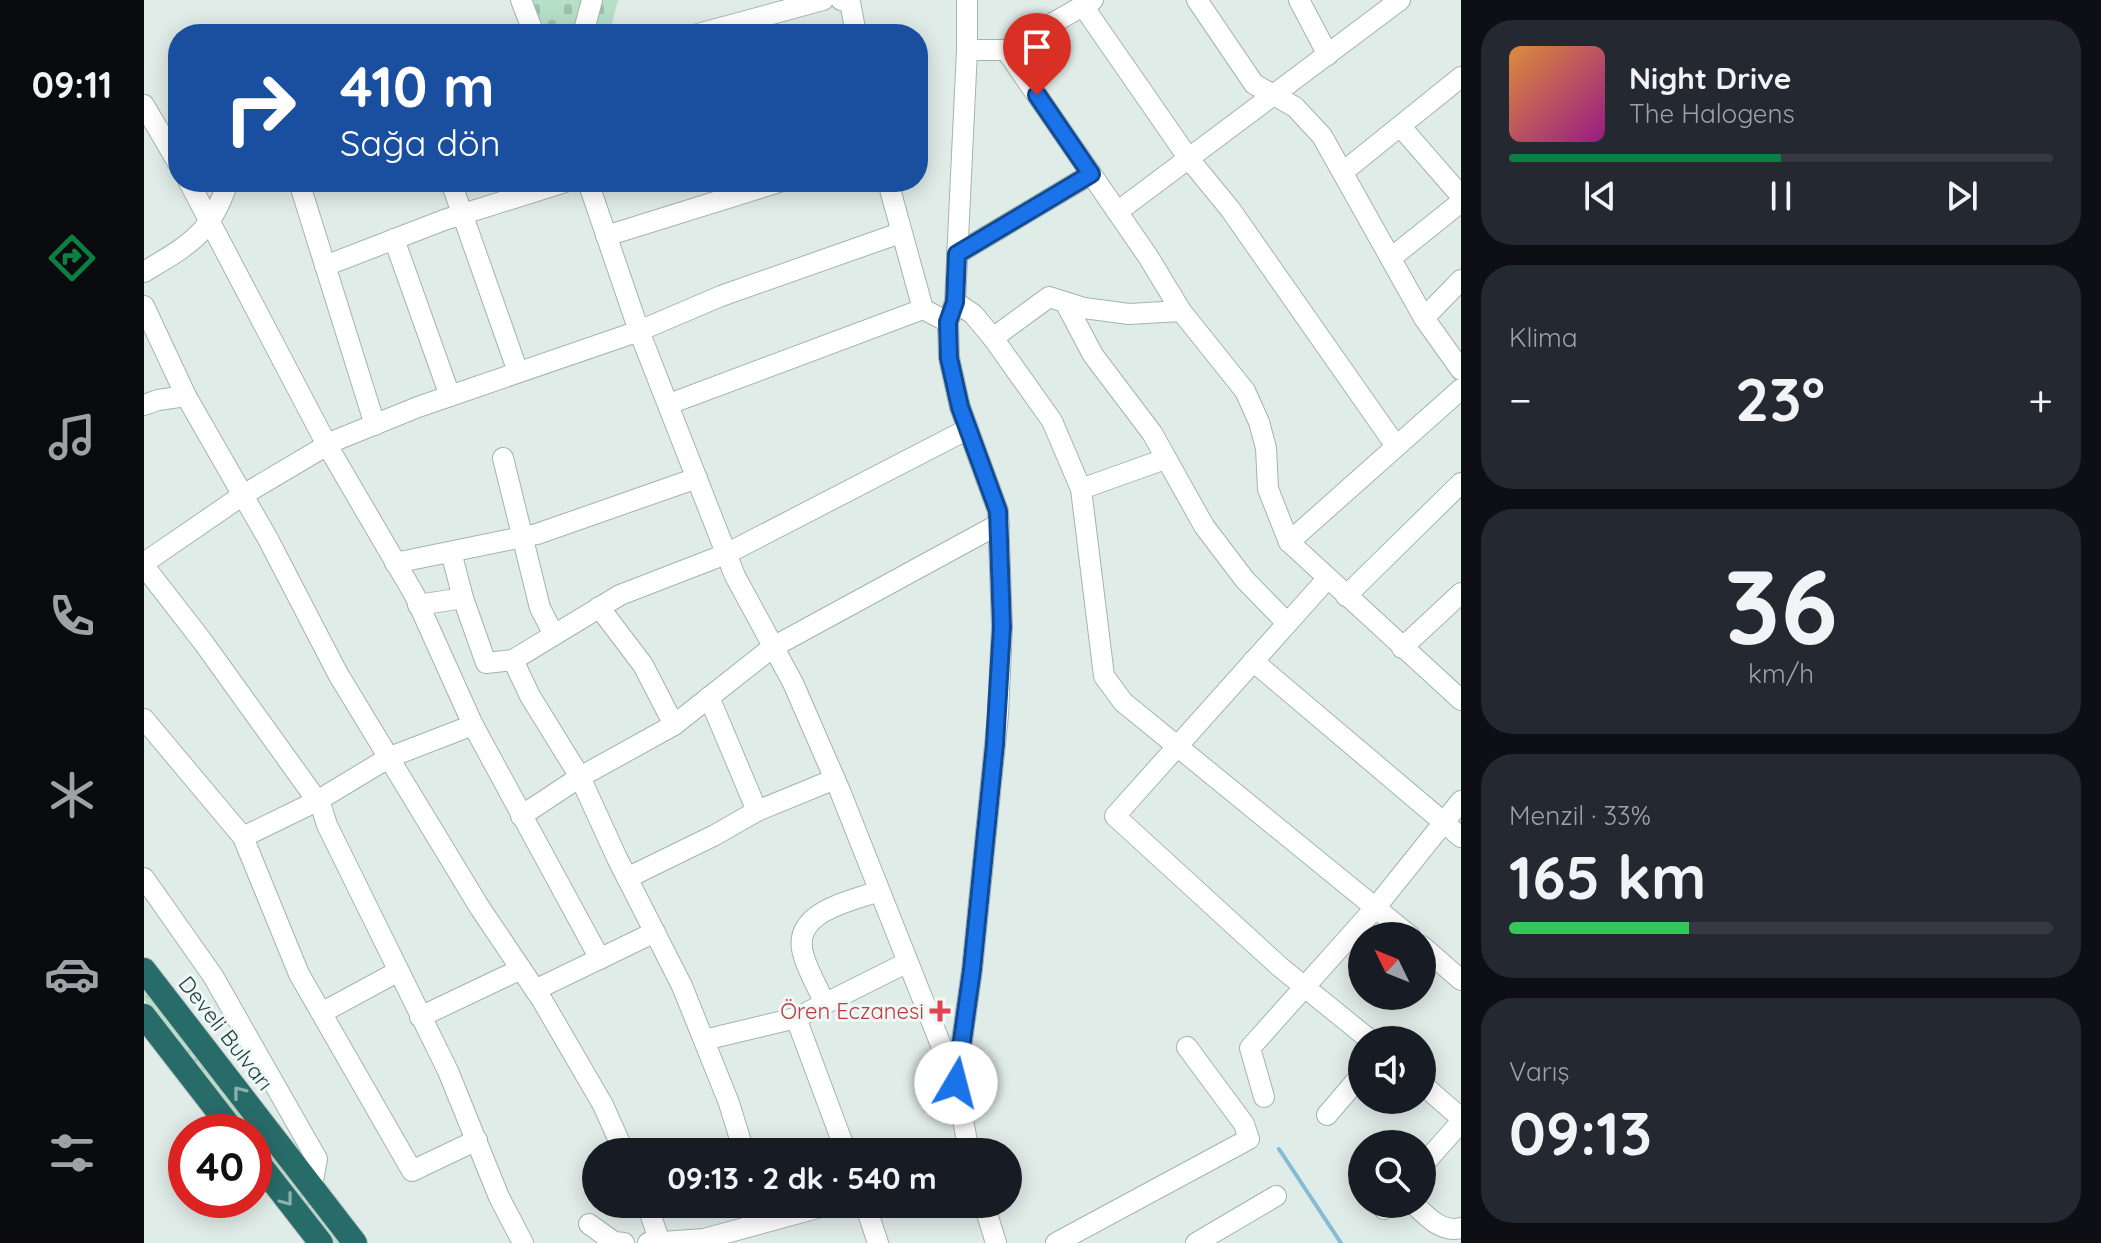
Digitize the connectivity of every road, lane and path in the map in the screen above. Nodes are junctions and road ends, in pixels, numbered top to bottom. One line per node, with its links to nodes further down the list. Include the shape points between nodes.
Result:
1 (521, 0): 10 (street)
2 (592, 0): 11 (street)
3 (823, 0): 12 (street)
4 (841, 0): 13 (street, via 850,2)
5 (967, 0): 14 (street)
6 (1197, 0): 18 (street, via 1254,84)
7 (1299, 0): 16 (street)
8 (1399, 0): 16 (street)
9 (1088, 3): 15 (street); 22 (street)
10 (530, 24)
11 (586, 24)
12 (735, 24)
13 (854, 24)
14 (967, 50): 15 (street); 40 (street)
15 (1006, 50): 24 (street)
16 (1328, 55): 18 (street)
17 (1461, 77): 20 (street)
18 (1274, 94): 22 (street); 23 (street, via 1295,107 1322,136)
19 (144, 105): 21 (street)
20 (1401, 127): 23 (street); 33 (street)
21 (168, 146)
22 (1189, 159): 34 (street); 63 (street, via 1230,209)
23 (1343, 172): 41 (street)
24 (1091, 174): 34 (street); 40 (street)
25 (194, 192): 36 (street)
26 (225, 192): 36 (street)
27 (302, 192): 42 (street)
28 (455, 192): 35 (street)
29 (533, 192): 35 (street)
30 (591, 192): 38 (street)
31 (747, 192): 38 (street)
32 (890, 192): 37 (street)
33 (1461, 199): 41 (street)
34 (1117, 212): 48 (street)
35 (464, 214): 39 (street); 54 (street)
36 (209, 224): 43 (street, via 190,244); 62 (street)
37 (900, 233): 47 (street); 51 (street)
38 (606, 236): 51 (street)
39 (394, 239): 42 (street); 57 (street)
40 (957, 254): 49 (street)
41 (1391, 258): 50 (street)
42 (325, 266): 60 (street)
43 (144, 272)
44 (1461, 280): 50 (street)
45 (1065, 302): 48 (street, via 1129,314); 52 (street, via 1049,297); 65 (street, via 1093,355 1152,433)
46 (144, 306): 56 (street)
47 (923, 309): 49 (street); 58 (street)
48 (1181, 311): 72 (street, via 1245,391 1266,448 1268,489)
49 (952, 312): 52 (street, via 973,314); 61 (street, via 949,358)
50 (1424, 318): 53 (street)
51 (639, 331): 54 (street); 58 (street)
52 (993, 338): 68 (street, via 1052,421)
53 (1461, 370)
54 (518, 372): 57 (street)
55 (1461, 389): 63 (street)
56 (186, 396): 59 (street); 69 (street)
57 (450, 396): 60 (street)
58 (669, 404): 66 (street)
59 (144, 405)
60 (375, 425): 62 (street)
61 (968, 429): 70 (street); 74 (street)
62 (327, 445): 69 (street); 75 (street)
63 (1396, 446): 72 (street)
64 (503, 458): 71 (street)
65 (1165, 459): 68 (street); 83 (street, via 1204,526)
66 (697, 478): 71 (street); 74 (street)
67 (1461, 483): 79 (street)
68 (1081, 489): 94 (street, via 1104,676 1123,702)
69 (243, 495): 76 (street); 95 (street, via 338,674)
70 (999, 524): 85 (street); 128 (street, via 998,715)
71 (523, 537): 73 (street); 84 (street, via 540,608)
72 (1289, 542): 77 (street)
73 (451, 552): 75 (street); 80 (street)
74 (726, 554): 82 (street); 85 (street)
75 (395, 563): 81 (street)
76 (144, 564): 98 (street)
77 (1327, 579): 79 (street); 83 (street)
78 (1461, 593): 86 (street)
79 (1346, 596): 86 (street)
80 (463, 598): 81 (street); 87 (street, via 486,663)
81 (418, 605): 92 (street)
82 (599, 607): 84 (street); 93 (street, via 643,665)
83 (1287, 623): 88 (street)
84 (554, 635): 87 (street)
85 (773, 647): 89 (street); 97 (street)
86 (1402, 648): 90 (street)
87 (513, 660): 96 (street)
88 (1253, 661): 94 (street); 102 (street)
89 (709, 697): 93 (street); 100 (street)
90 (1461, 700)
91 (144, 719): 103 (street)
92 (473, 725): 95 (street); 101 (street)
93 (674, 725): 96 (street)
94 (1178, 746): 108 (street); 118 (street, via 1115,816)
95 (390, 757): 98 (street); 114 (street)
96 (580, 777): 101 (street); 106 (street)
97 (835, 779): 100 (street); 107 (street)
98 (317, 801): 103 (street); 116 (street)
99 (1461, 801): 102 (street)
100 (757, 811): 106 (street)
101 (521, 816): 112 (street)
102 (1444, 823): 104 (street); 108 (street)
103 (243, 837): 121 (street, via 299,974)
104 (1461, 837)
105 (144, 878): 142 (street, via 213,976 317,1159)
106 (627, 878): 110 (street)
107 (879, 891): 113 (street); 120 (street, via 818,913 807,924 803,954)
108 (1376, 907): 109 (street); 118 (street)
109 (1394, 922)
110 (655, 932): 112 (street); 126 (street)
111 (1436, 958): 117 (street)
112 (600, 959): 119 (street)
113 (906, 963): 120 (street); 128 (street)
114 (521, 969): 119 (street); 123 (street)
115 (144, 970): 142 (highway, Develi Bulvarı, one-way to 115)
116 (397, 972): 121 (street); 123 (street)
117 (1461, 980)
118 (1306, 985): 125 (street); 130 (street, via 1250,1048)
119 (535, 990): 135 (street)
120 (825, 1004): 124 (street)
121 (323, 1012): 139 (street, via 412,1171)
122 (144, 1016): 132 (highway)
123 (420, 1017): 139 (street)
124 (796, 1018): 126 (street); 137 (street)
125 (1354, 1026)
126 (704, 1040): 136 (street)
127 (1187, 1047): 160 (street, via 1244,1124 1249,1139)
128 (956, 1083): 138 (street)
129 (1348, 1090): 133 (street)
130 (1264, 1097)
131 (1436, 1097): 134 (street)
132 (220, 1114)
133 (1327, 1115)
134 (1461, 1120): 140 (street)
135 (618, 1138)
136 (740, 1138)
137 (841, 1138)
138 (966, 1138)
139 (477, 1140): 154 (street)
140 (1436, 1149)
141 (272, 1180): 152 (highway, one-way to 152)
142 (312, 1186): 153 (highway, Develi Bulvarı)
143 (1276, 1196): 161 (street)
144 (652, 1218): 157 (street)
145 (753, 1218): 151 (street)
146 (870, 1218): 158 (street)
147 (988, 1218): 159 (street)
148 (1429, 1218): 150 (street, via 1445,1229)
149 (589, 1224): 155 (street)
150 (1461, 1228)
151 (706, 1241): 157 (street)
152 (321, 1243)
153 (355, 1243)
154 (523, 1243)
155 (624, 1243)
156 (648, 1243): 157 (street)
157 (660, 1243)
158 (878, 1243)
159 (996, 1243)
160 (1056, 1243)
161 (1196, 1243)

